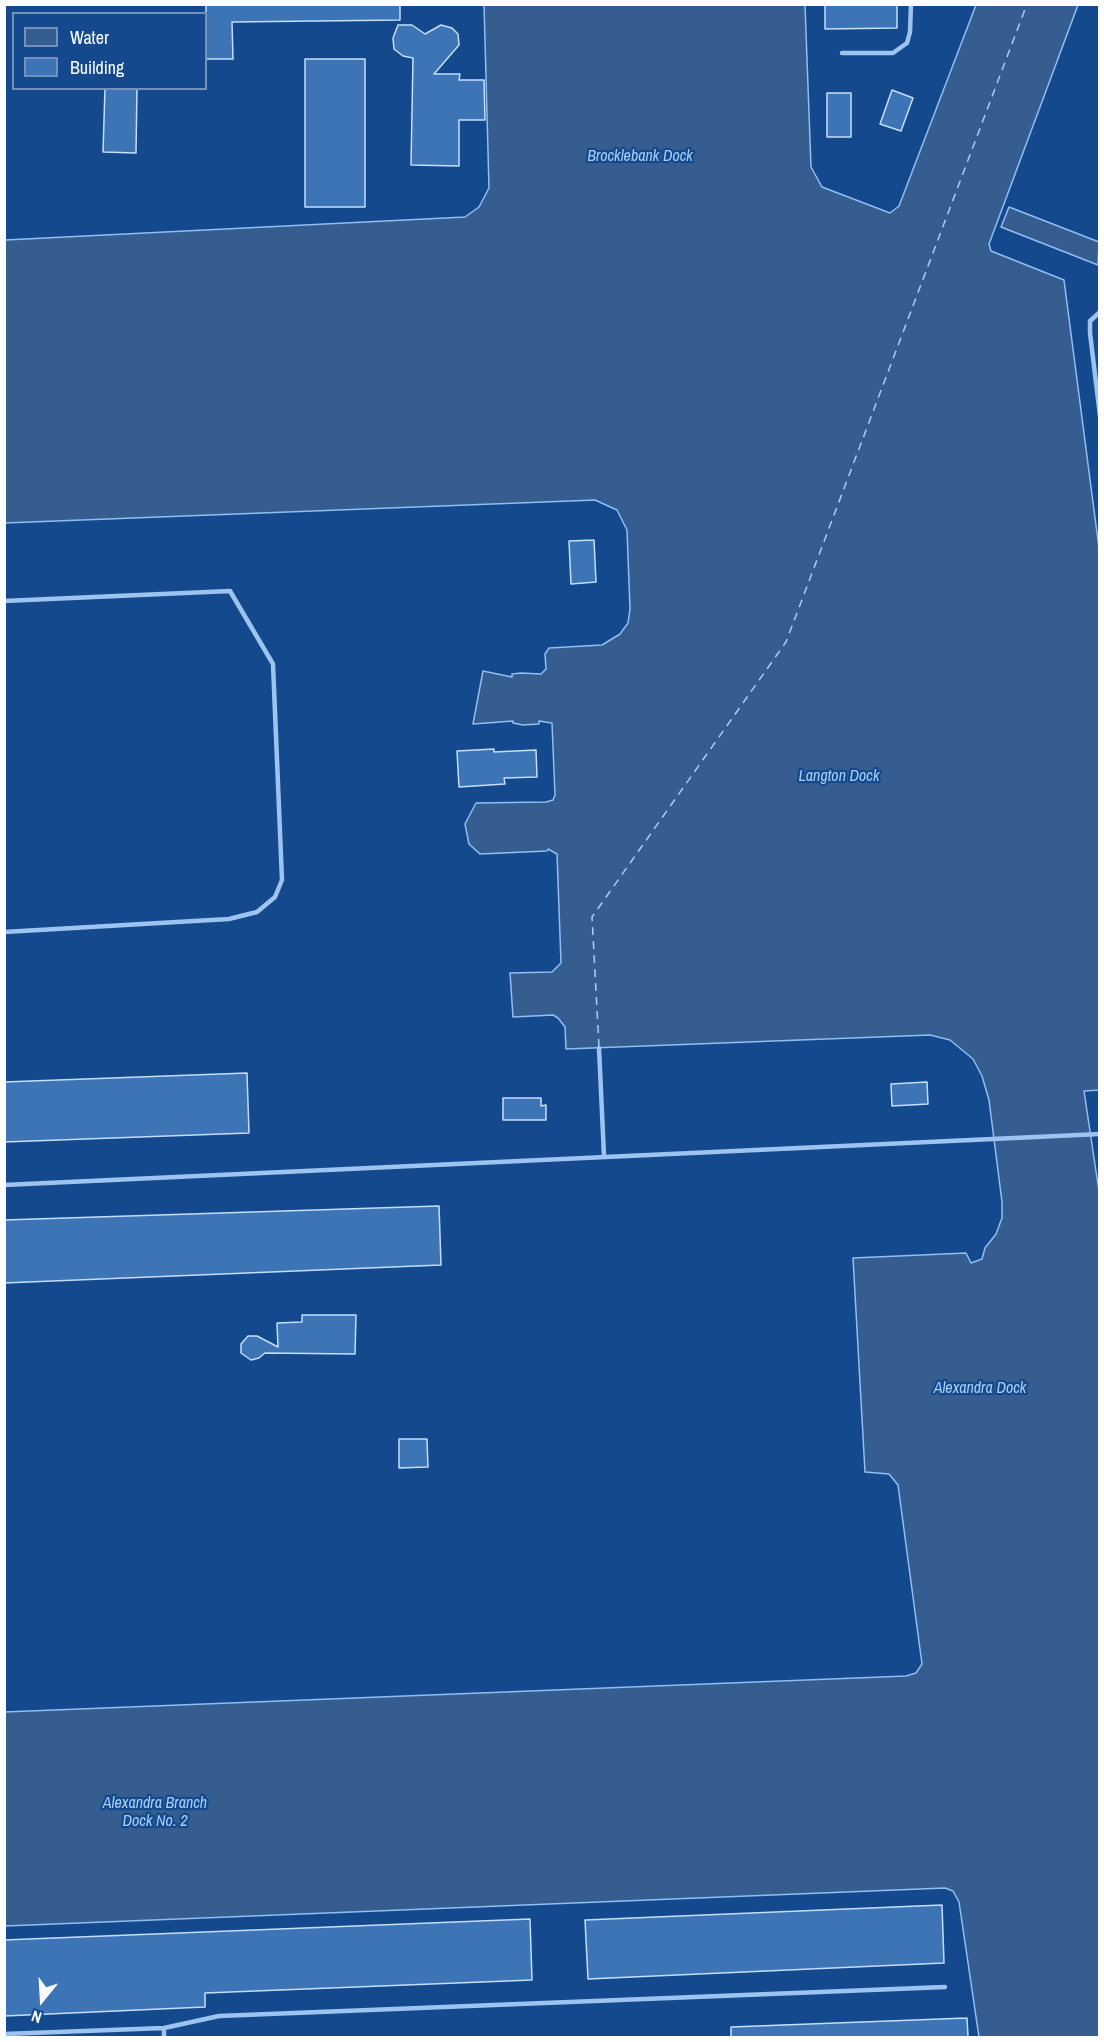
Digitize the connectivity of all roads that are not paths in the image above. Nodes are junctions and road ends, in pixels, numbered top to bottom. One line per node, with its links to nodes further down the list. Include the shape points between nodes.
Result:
1 (911, 4): 2 (lane, via 907,43 893,53)
2 (842, 53)
3 (1100, 312): 4 (lane, via 1090,321 1090,333)
4 (1100, 416)
5 (4, 601): 6 (lane, via 230,591 273,664 282,880 275,897 257,912 229,919)
6 (4, 932)
7 (599, 1047): 9 (lane)
8 (1100, 1134): 9 (lane)
9 (604, 1156): 10 (lane)
10 (4, 1185)
11 (945, 1988): 12 (lane, via 219,2016)
12 (164, 2028): 13 (lane); 14 (lane)
13 (4, 2034)
14 (165, 2037)

